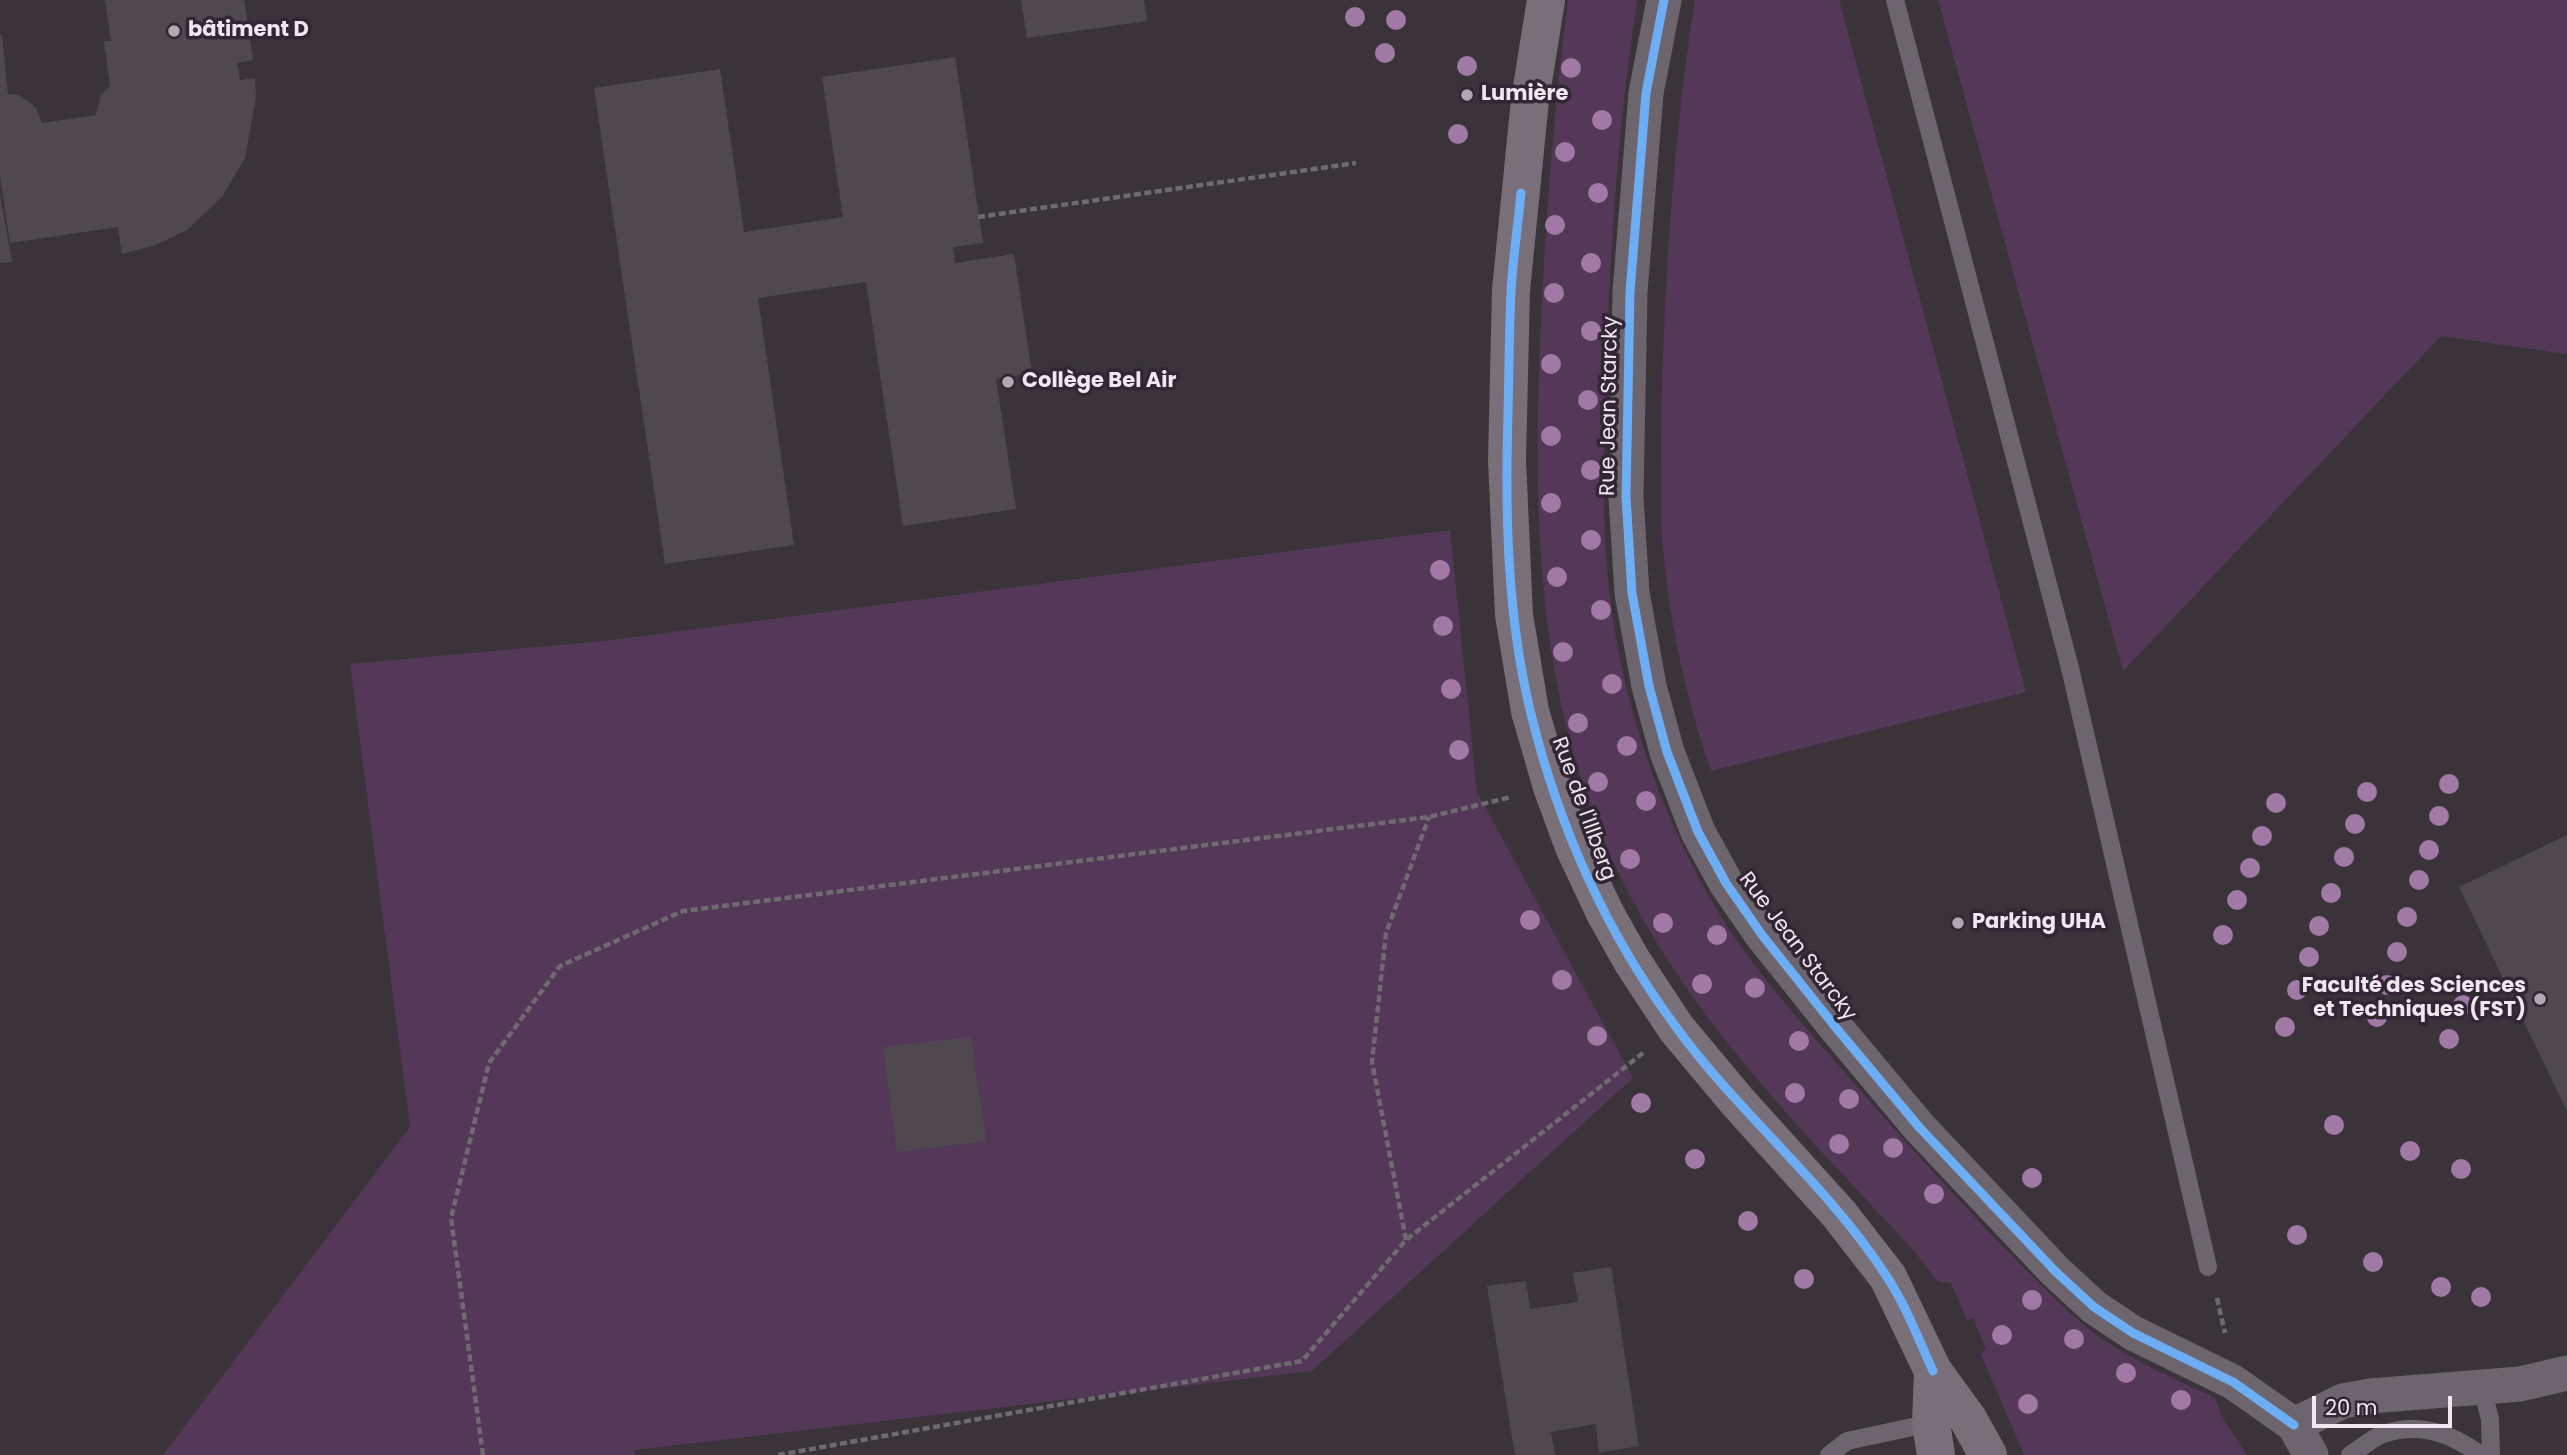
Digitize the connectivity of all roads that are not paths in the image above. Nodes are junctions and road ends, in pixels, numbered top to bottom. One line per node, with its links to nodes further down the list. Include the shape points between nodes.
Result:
1 (1546, 0): 5 (main road, Rue de l'Illberg, via 1530,100 1511,290 1507,460 1514,615 1530,711 1574,847 1632,961 1676,1028 1839,1214 1888,1278)
2 (1664, 0): 8 (street, Rue Jean Starcky, via 1646,93 1630,292 1626,497 1632,593 1650,686 1667,752 1698,832 1762,935 1837,1029 1919,1127 2055,1271 2094,1307 2133,1333 2233,1382)
3 (1895, 0): 4 (lane, via 2070,668)
4 (2208, 1267)
5 (1933, 1371): 9 (main road); 11 (main road, Rue de l'Illberg)
6 (2567, 1373): 7 (street)
7 (2482, 1388): 8 (street, via 2343,1401); 15 (lane, via 2490,1419)
8 (2294, 1425): 12 (street)
9 (1934, 1439): 10 (lane, via 1847,1440)
10 (1829, 1455)
11 (1988, 1455)
12 (2311, 1455)
13 (2350, 1455): 14 (lane, via 2382,1434 2424,1429 2457,1438)
14 (2481, 1455)
15 (2491, 1455)

